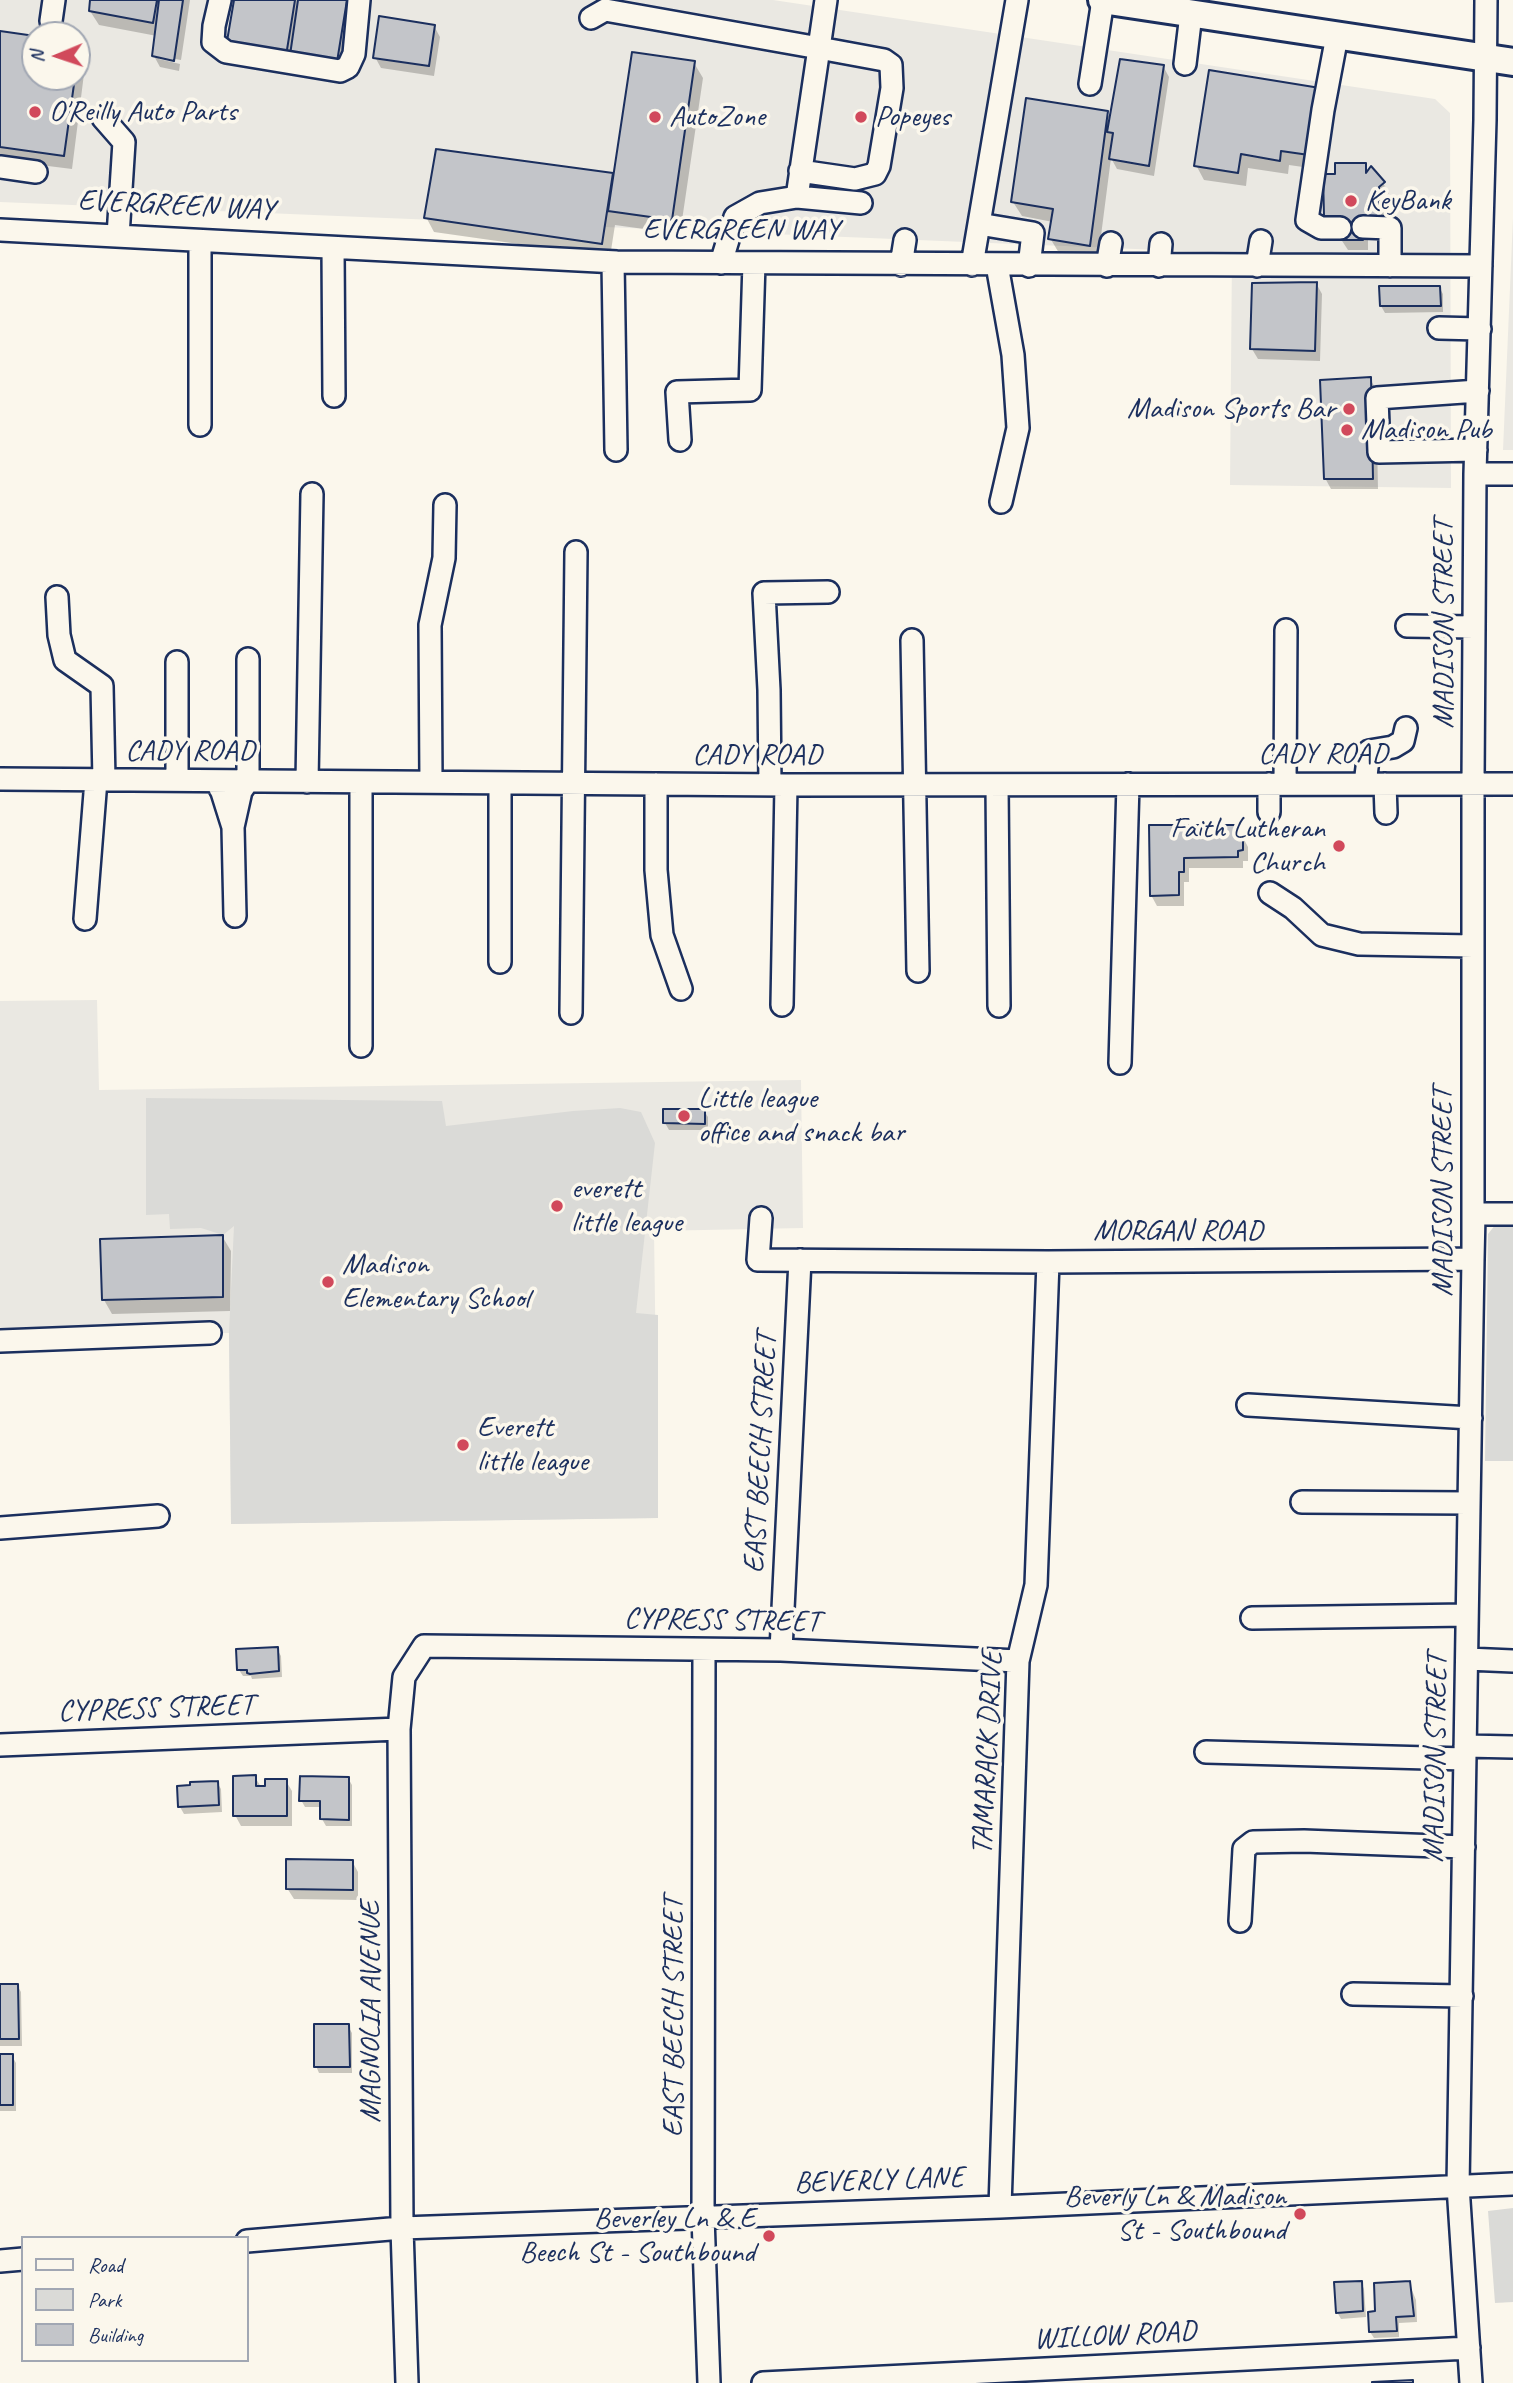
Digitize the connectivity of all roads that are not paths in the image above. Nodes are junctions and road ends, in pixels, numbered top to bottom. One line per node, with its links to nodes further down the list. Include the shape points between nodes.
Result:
1 (220, 0): 2 (street, via 214,42 226,52 340,71 348,67 354,54)
2 (359, 0)
3 (593, 0): 10 (street, via 591,18 605,10)
4 (826, 0): 10 (street)
5 (1017, 0): 21 (street)
6 (1486, 0): 11 (street, MADISON STREET)
7 (1115, 1): 8 (main road); 14 (street)
8 (1202, 10): 9 (main road); 13 (street)
9 (1337, 36): 11 (main road); 22 (street, via 1307,220 1321,228)
10 (819, 48): 17 (street); 17 (street, via 884,60 891,65 892,88 875,174 855,179)
11 (1486, 58): 12 (main road); 43 (street, MADISON STREET)
12 (1513, 62)
13 (1185, 64)
14 (1090, 84)
15 (103, 118): 25 (street, via 124,142)
16 (0, 167): 18 (street)
17 (800, 171): 19 (street)
18 (36, 172)
19 (797, 197): 20 (street); 33 (street, via 760,203 735,217)
20 (861, 203)
21 (979, 224): 36 (street); 38 (street, via 1033,233)
22 (1340, 228)
23 (1363, 228): 42 (street, via 1390,228)
24 (0, 230): 25 (street, EVERGREEN WAY)
25 (118, 236): 27 (street, EVERGREEN WAY)
26 (905, 240): 35 (street)
27 (200, 241): 31 (street, EVERGREEN WAY); 48 (street)
28 (1261, 241): 41 (street)
29 (1111, 243): 39 (street)
30 (1161, 244): 40 (street)
31 (333, 247): 32 (street, EVERGREEN WAY); 47 (street)
32 (613, 262): 33 (street, EVERGREEN WAY); 50 (street)
33 (721, 263): 34 (street, EVERGREEN WAY)
34 (754, 263): 35 (street, EVERGREEN WAY); 49 (street, via 750,390 677,392)
35 (901, 265): 36 (street, EVERGREEN WAY)
36 (972, 265): 37 (street, EVERGREEN WAY)
37 (997, 265): 38 (street, EVERGREEN WAY); 55 (street, via 1013,355 1018,428)
38 (1029, 266): 39 (street, EVERGREEN WAY)
39 (1107, 266): 40 (street, EVERGREEN WAY)
40 (1159, 266): 41 (street, EVERGREEN WAY)
41 (1258, 266): 42 (street, EVERGREEN WAY, via 1334,271)
42 (1390, 266): 43 (street, EVERGREEN WAY)
43 (1481, 266): 45 (street, MADISON STREET)
44 (1439, 328): 45 (street)
45 (1480, 329): 46 (street, MADISON STREET)
46 (1478, 391): 51 (street, MADISON STREET); 51 (street, via 1377,398 1379,452)
47 (334, 396)
48 (200, 425)
49 (680, 440)
50 (615, 450)
51 (1476, 450): 52 (street, MADISON STREET)
52 (1475, 474): 53 (street); 61 (street, MADISON STREET)
53 (1513, 474)
54 (312, 494): 72 (street)
55 (1001, 502)
56 (445, 505): 74 (street, via 444,558 430,625)
57 (576, 552): 77 (street)
58 (828, 592): 83 (street, via 764,593)
59 (57, 597): 68 (street, via 65,660 102,686)
60 (1407, 626): 61 (street)
61 (1474, 627): 76 (street, MADISON STREET)
62 (1286, 630): 80 (street)
63 (912, 640): 84 (street)
64 (248, 659): 71 (street)
65 (177, 662): 69 (street)
66 (1406, 728): 81 (street, via 1403,741 1368,751)
67 (0, 779): 68 (street, CADY ROAD)
68 (100, 780): 69 (street, CADY ROAD); 91 (street)
69 (177, 780): 70 (street, CADY ROAD)
70 (216, 781): 71 (street, CADY ROAD); 88 (street)
71 (248, 781): 72 (street, CADY ROAD); 88 (street, via 241,791)
72 (307, 782): 73 (street, CADY ROAD)
73 (361, 782): 74 (street, CADY ROAD); 99 (street)
74 (431, 782): 75 (street, CADY ROAD)
75 (500, 783): 77 (street, CADY ROAD); 93 (street)
76 (1472, 783): 81 (street, CADY ROAD); 82 (street, CADY ROAD); 92 (street, MADISON STREET)
77 (573, 784): 78 (street, CADY ROAD); 98 (street)
78 (656, 784): 83 (street, CADY ROAD); 95 (street, via 662,935)
79 (1128, 784): 80 (street, CADY ROAD); 85 (street, CADY ROAD); 100 (street)
80 (1277, 784): 81 (street, CADY ROAD); 86 (street)
81 (1375, 784): 87 (street)
82 (1513, 784)
83 (778, 785): 84 (street, CADY ROAD); 96 (street)
84 (913, 785): 85 (street, CADY ROAD); 94 (street)
85 (997, 785): 97 (street)
86 (1269, 812)
87 (1386, 813)
88 (233, 827): 90 (street)
89 (1270, 893): 92 (street, via 1322,935 1359,944 1390,938)
90 (235, 916)
91 (85, 919)
92 (1473, 946): 103 (street, MADISON STREET)
93 (500, 962)
94 (918, 971)
95 (681, 989)
96 (782, 1005)
97 (999, 1006)
98 (571, 1013)
99 (361, 1046)
100 (1120, 1063)
101 (1513, 1214): 103 (street, via 1474,1214)
102 (761, 1218): 104 (street, MORGAN ROAD, via 758,1260)
103 (1473, 1259): 105 (street, MORGAN ROAD); 109 (street, MADISON STREET)
104 (800, 1260): 105 (street, MORGAN ROAD); 118 (street, EAST BEECH STREET)
105 (1048, 1262): 120 (street, TAMARACK DRIVE, via 1036,1584)
106 (210, 1333): 107 (street)
107 (0, 1341)
108 (1248, 1405): 109 (street)
109 (1471, 1418): 111 (street, MADISON STREET)
110 (1302, 1502): 111 (street)
111 (1469, 1503): 114 (street, MADISON STREET)
112 (158, 1516): 113 (street)
113 (0, 1528)
114 (1468, 1615): 115 (street); 119 (street, MADISON STREET)
115 (1252, 1618)
116 (424, 1646): 117 (street, CYPRESS STREET); 122 (street, MAGNOLIA AVENUE, via 404,1677)
117 (704, 1650): 118 (street, CYPRESS STREET); 134 (street, EAST BEECH STREET)
118 (781, 1650): 120 (street, CYPRESS STREET)
119 (1467, 1660): 121 (street); 126 (street, MADISON STREET)
120 (1018, 1661): 133 (street, TAMARACK DRIVE)
121 (1513, 1661)
122 (399, 1729): 123 (street, CYPRESS STREET); 135 (street, MAGNOLIA AVENUE)
123 (0, 1745)
124 (1513, 1747): 126 (street)
125 (1206, 1752): 126 (street)
126 (1465, 1753): 127 (street, MADISON STREET)
127 (1464, 1847): 128 (street, via 1253,1842 1244,1849); 130 (street, MADISON STREET)
128 (1240, 1921)
129 (1353, 1994): 130 (street)
130 (1462, 1996): 132 (street, MADISON STREET)
131 (1513, 2184): 132 (street, BEVERLY LANE)
132 (1458, 2186): 133 (street, BEVERLY LANE); 139 (street, MADISON STREET)
133 (1000, 2207): 134 (street, BEVERLY LANE)
134 (703, 2217): 135 (street, BEVERLY LANE); 142 (street, EAST BEECH STREET)
135 (402, 2228): 136 (street, BEVERLY LANE); 141 (street, MAGNOLIA AVENUE)
136 (248, 2241)
137 (21, 2259): 138 (street)
138 (0, 2261)
139 (1469, 2348): 140 (street, WILLOW ROAD); 144 (street, MADISON STREET)
140 (856, 2381): 143 (street, WILLOW ROAD)
141 (407, 2383)
142 (709, 2383)
143 (763, 2383)
144 (1471, 2383)

